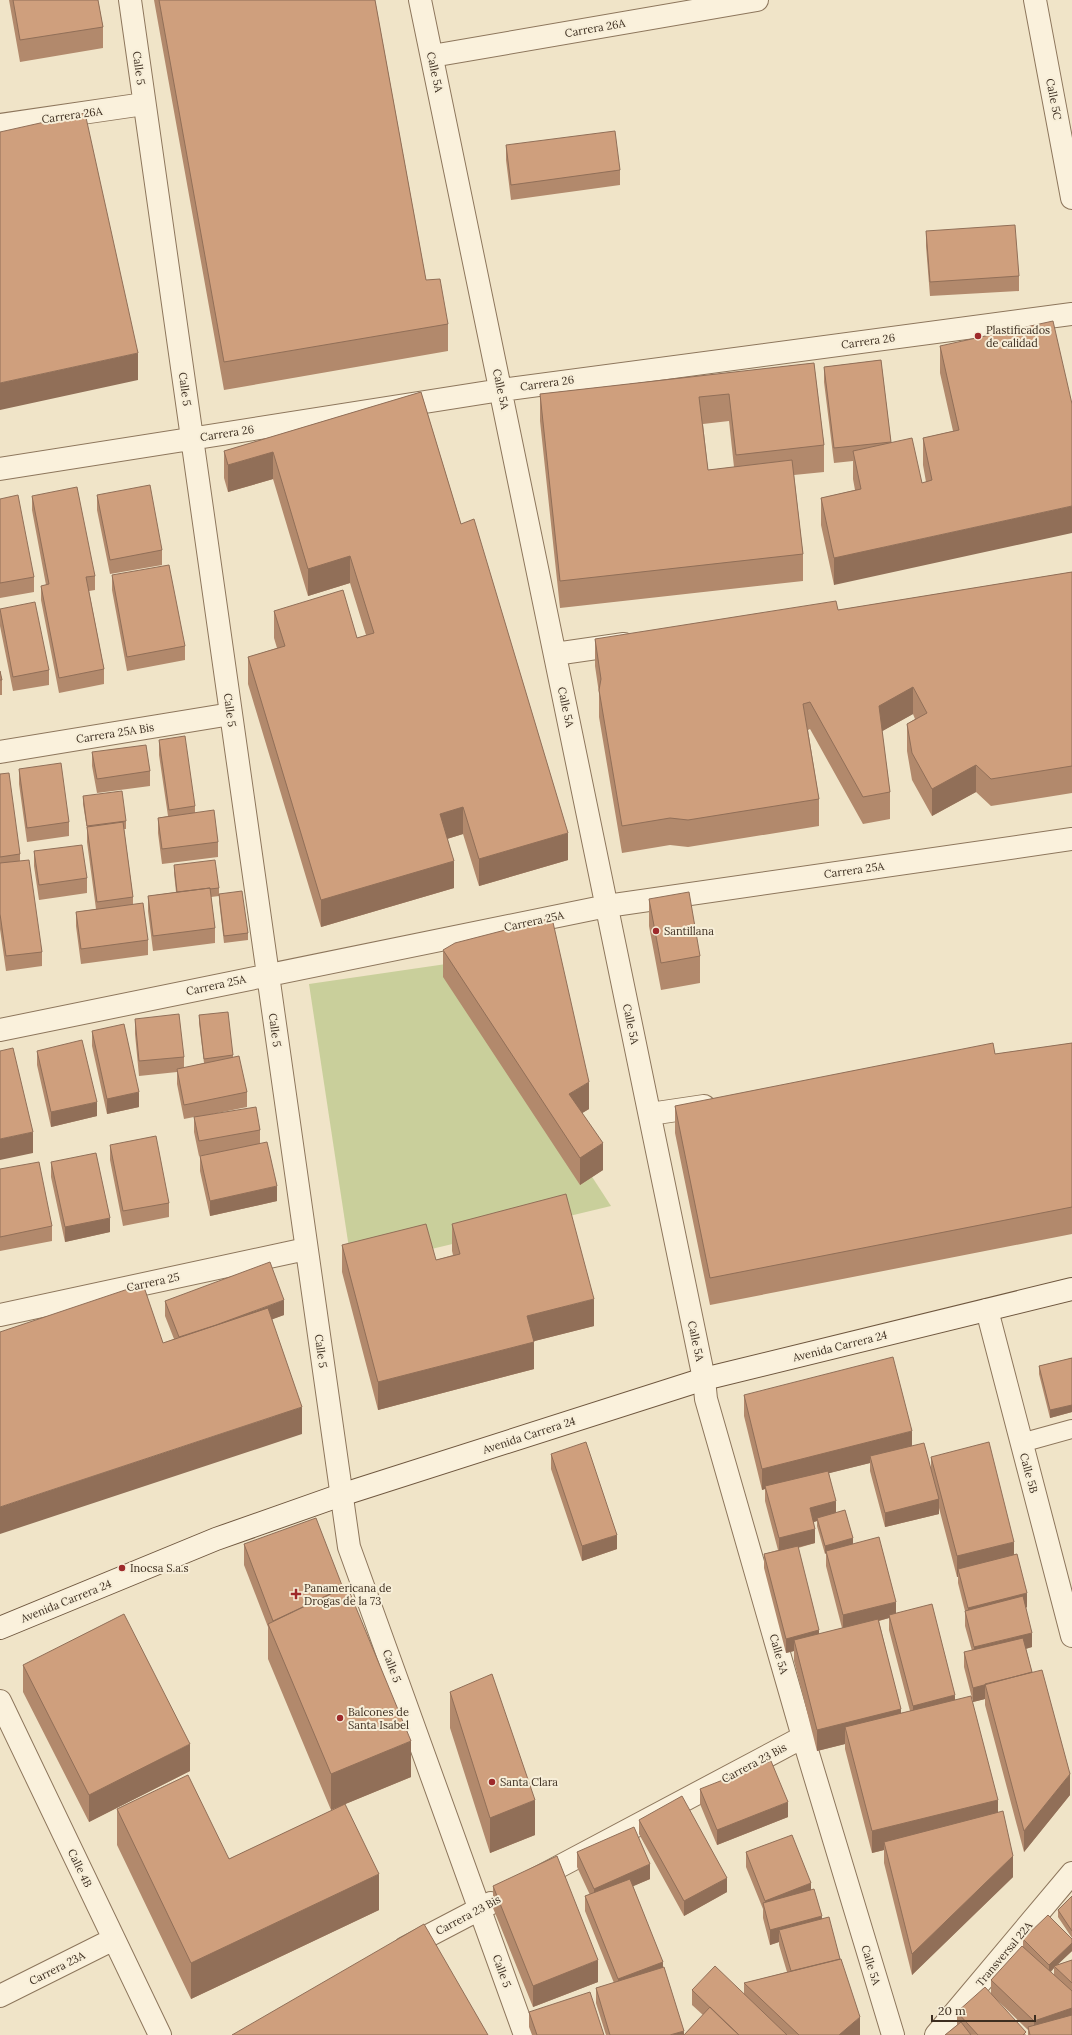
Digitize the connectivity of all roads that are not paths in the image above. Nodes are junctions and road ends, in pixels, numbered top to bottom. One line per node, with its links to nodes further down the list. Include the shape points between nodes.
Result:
1 (130, 0): 6 (street, Calle 5)
2 (420, 0): 5 (street, Calle 5A)
3 (757, 0): 5 (street, Carrera 26A)
4 (1035, 0): 8 (street, Calle 5C)
5 (432, 56): 10 (street, Calle 5A)
6 (144, 104): 7 (street, Carrera 26A); 11 (street, Calle 5)
7 (0, 125)
8 (1072, 198)
9 (1072, 314): 10 (street, Carrera 26)
10 (501, 390): 11 (street, Carrera 26); 14 (street, Calle 5A)
11 (192, 438): 12 (street, Carrera 26); 15 (street, Calle 5)
12 (0, 469)
13 (641, 641): 14 (street)
14 (555, 654): 18 (street, Calle 5A)
15 (231, 714): 16 (street, Carrera 25A Bis); 19 (street, Calle 5)
16 (0, 752)
17 (1072, 838): 18 (street, Carrera 25A)
18 (607, 906): 19 (street, Carrera 25A); 22 (street, Calle 5A)
19 (267, 975): 20 (street, Carrera 25A); 23 (street, Calle 5)
20 (0, 1030)
21 (720, 1104): 22 (street)
22 (650, 1114): 27 (street, Calle 5A)
23 (306, 1249): 26 (street, Carrera 25); 30 (street, Calle 5)
24 (1072, 1289): 25 (street, Avenida Carrera 24)
25 (987, 1310): 27 (street, Avenida Carrera 24); 29 (street, Calle 5B)
26 (0, 1315)
27 (704, 1380): 30 (street, Avenida Carrera 24); 34 (street, Calle 5A, via 706,1399)
28 (1072, 1429): 29 (lane)
29 (1021, 1443): 32 (street, Calle 5B)
30 (341, 1495): 31 (street, Avenida Carrera 24, via 216,1539); 36 (street, Calle 5, via 349,1547)
31 (0, 1628)
32 (1072, 1636)
33 (0, 1701): 37 (street, Calle 4B)
34 (803, 1737): 36 (street, Carrera 23 Bis); 42 (street, Calle 5A)
35 (1072, 1873): 43 (street, Transversal 22A)
36 (479, 1910): 38 (street, Carrera 23 Bis); 41 (street, Calle 5)
37 (114, 1939): 39 (street, Carrera 23A); 40 (street, Calle 4B)
38 (387, 1958)
39 (0, 1996)
40 (160, 2035)
41 (525, 2035)
42 (893, 2035)
43 (936, 2035)

